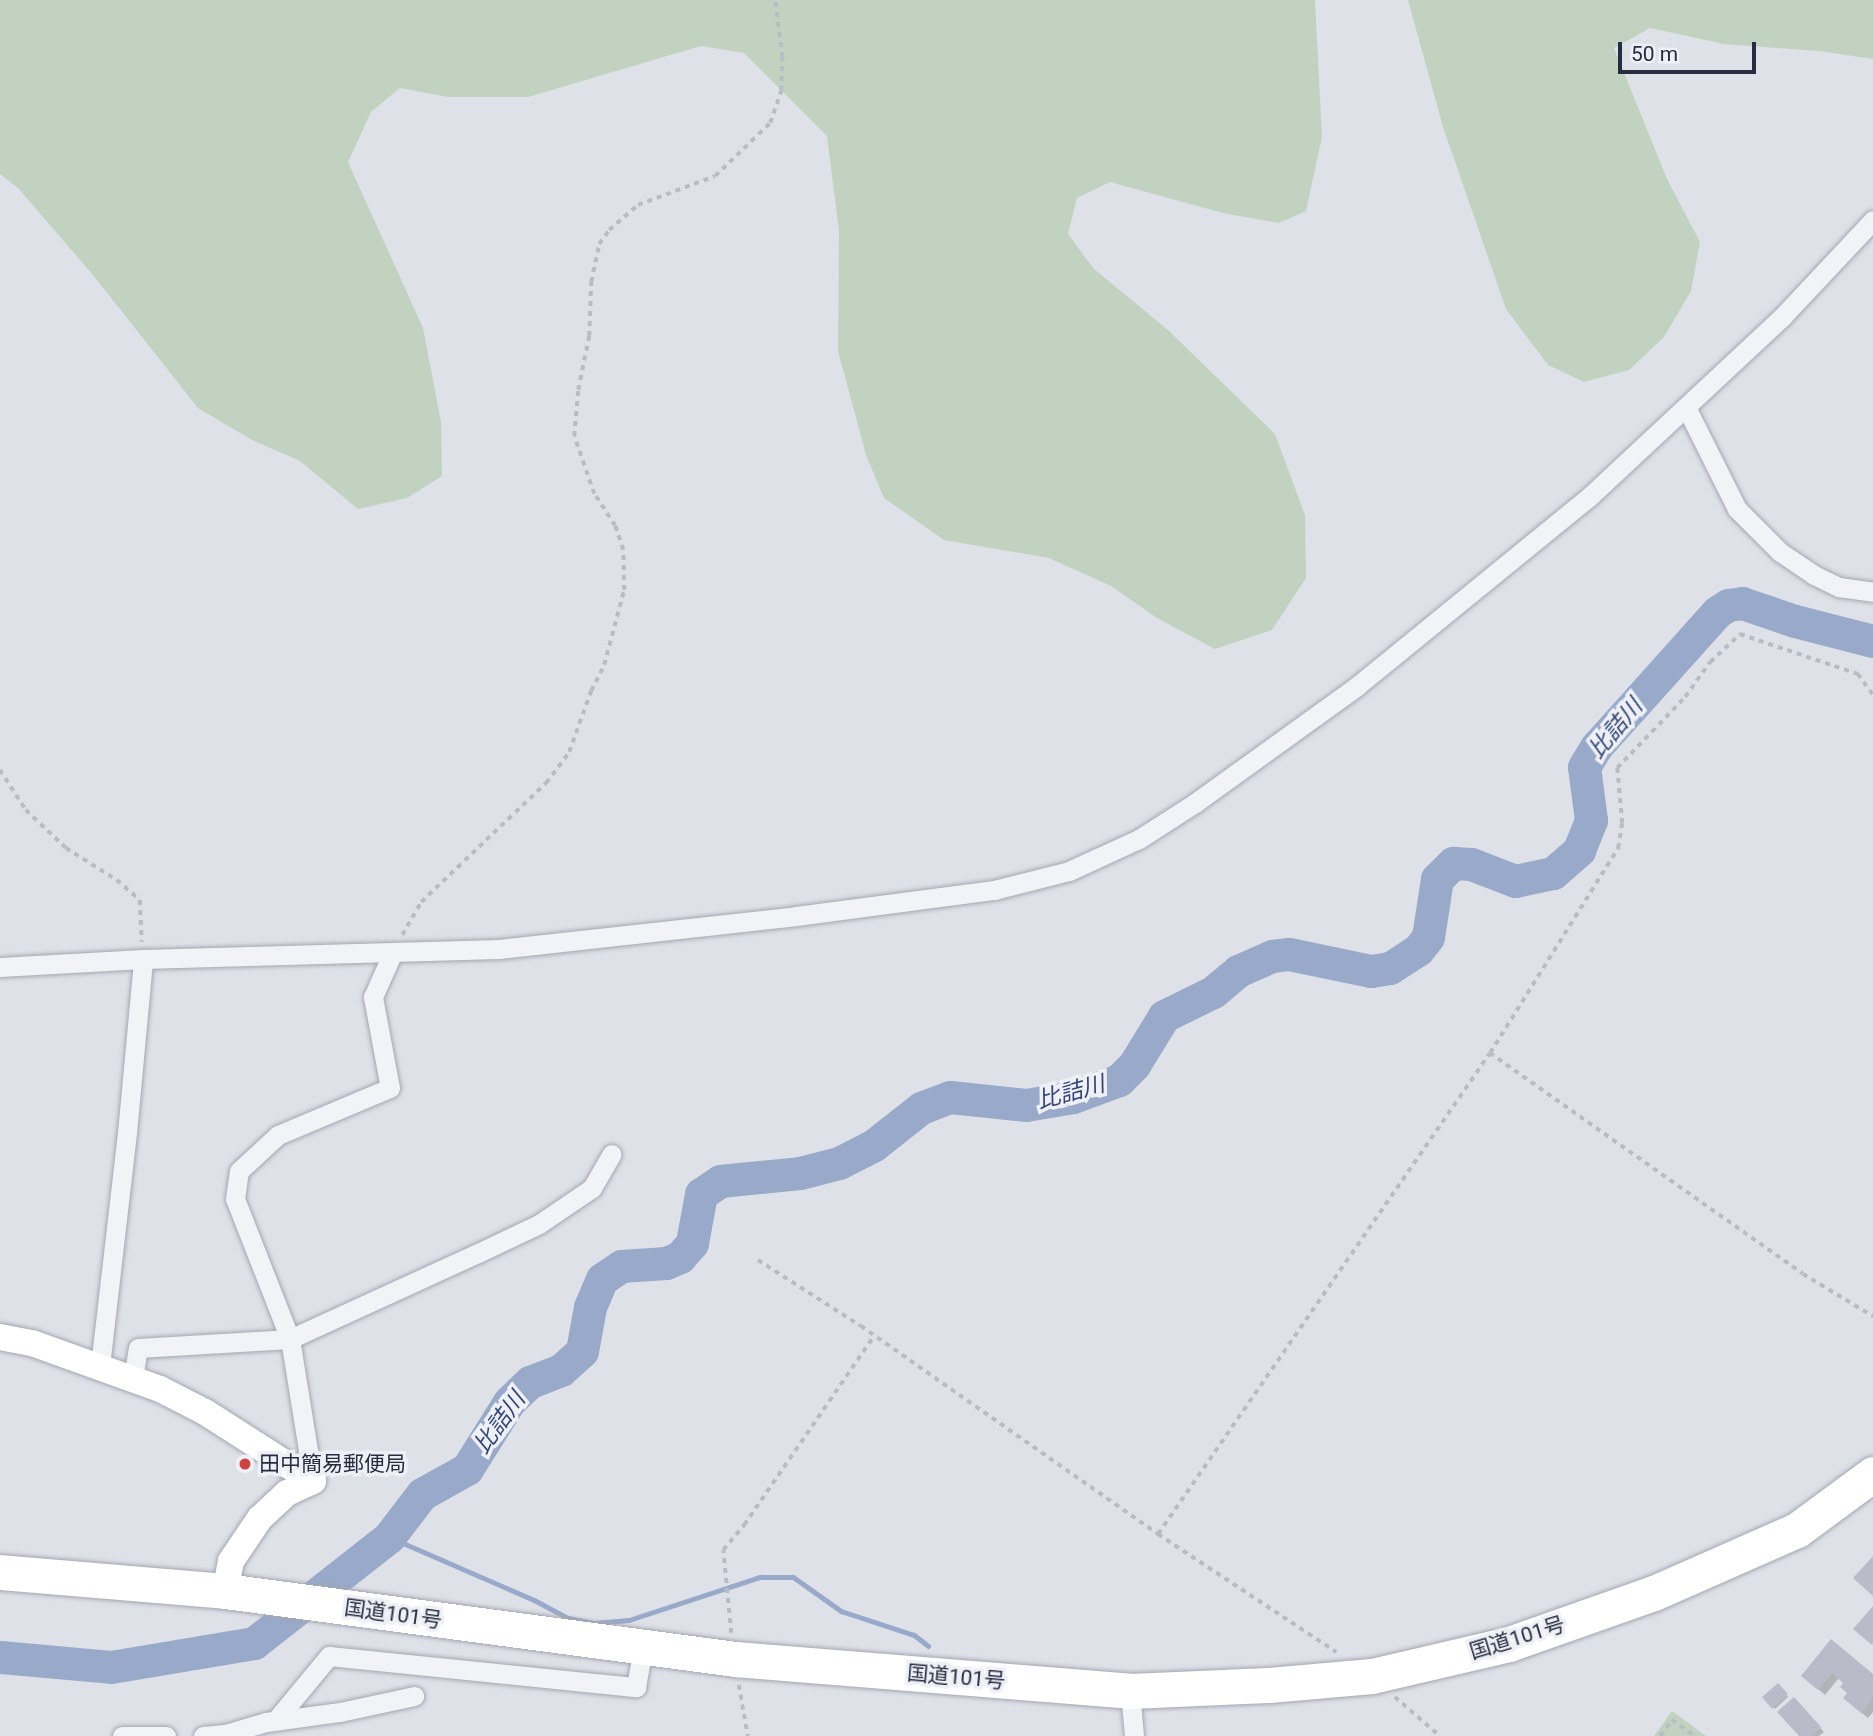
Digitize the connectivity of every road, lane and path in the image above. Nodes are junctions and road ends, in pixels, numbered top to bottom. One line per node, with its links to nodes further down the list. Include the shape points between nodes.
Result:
1 (775, 0): 7 (path, via 781,91 770,123 715,176 638,205 599,244 574,436 594,494 615,526 623,550 624,590 604,665 569,752 546,783 421,902)
2 (1873, 220): 3 (street)
3 (1687, 409): 4 (street, via 1737,509 1780,552 1839,587); 7 (street, via 1589,497 1357,685 1195,803 1139,839 1069,871 994,890 796,916 499,949)
4 (1873, 592)
5 (1873, 695): 10 (path, via 1858,674 1740,634 1710,662 1685,697 1616,768 1622,823 1618,848)
6 (0, 770): 8 (path, via 26,810 66,848 140,900)
7 (393, 952): 8 (street); 16 (street, via 373,997 390,1088 278,1135 239,1171 235,1199)
8 (143, 959): 9 (street); 17 (street)
9 (0, 967)
10 (1490, 1053): 13 (path, via 1803,1274); 21 (path)
11 (612, 1154): 16 (street, via 592,1188 539,1224)
12 (758, 1260): 14 (path)
13 (1873, 1316)
14 (873, 1336): 21 (path); 26 (path, via 723,1550)
15 (0, 1337): 17 (street)
16 (290, 1339): 18 (street, via 138,1348); 20 (street)
17 (100, 1366): 18 (street)
18 (133, 1379): 20 (street, via 205,1412)
19 (1873, 1474): 27 (highway, 国道101号, via 1797,1530 1654,1593 1509,1644)
20 (313, 1481): 23 (street, via 287,1493 260,1518 231,1561)
21 (1158, 1534): 25 (path)
22 (0, 1572): 23 (highway, 国道101号)
23 (225, 1591): 24 (highway, 国道101号)
24 (643, 1649): 26 (highway, 国道101号); 30 (street, via 636,1688 329,1656)
25 (1338, 1654)
26 (735, 1659): 28 (highway, 国道101号); 34 (path)
27 (1372, 1676): 28 (highway, 国道101号); 36 (path)
28 (1130, 1690): 35 (street)
29 (414, 1696): 30 (street)
30 (276, 1720): 33 (street)
31 (122, 1736): 32 (street)
32 (166, 1736)
33 (203, 1736)
34 (748, 1736)
35 (1134, 1736)
36 (1440, 1736)
37 (1660, 1736): 38 (path, via 1672,1720)
38 (1695, 1736)

